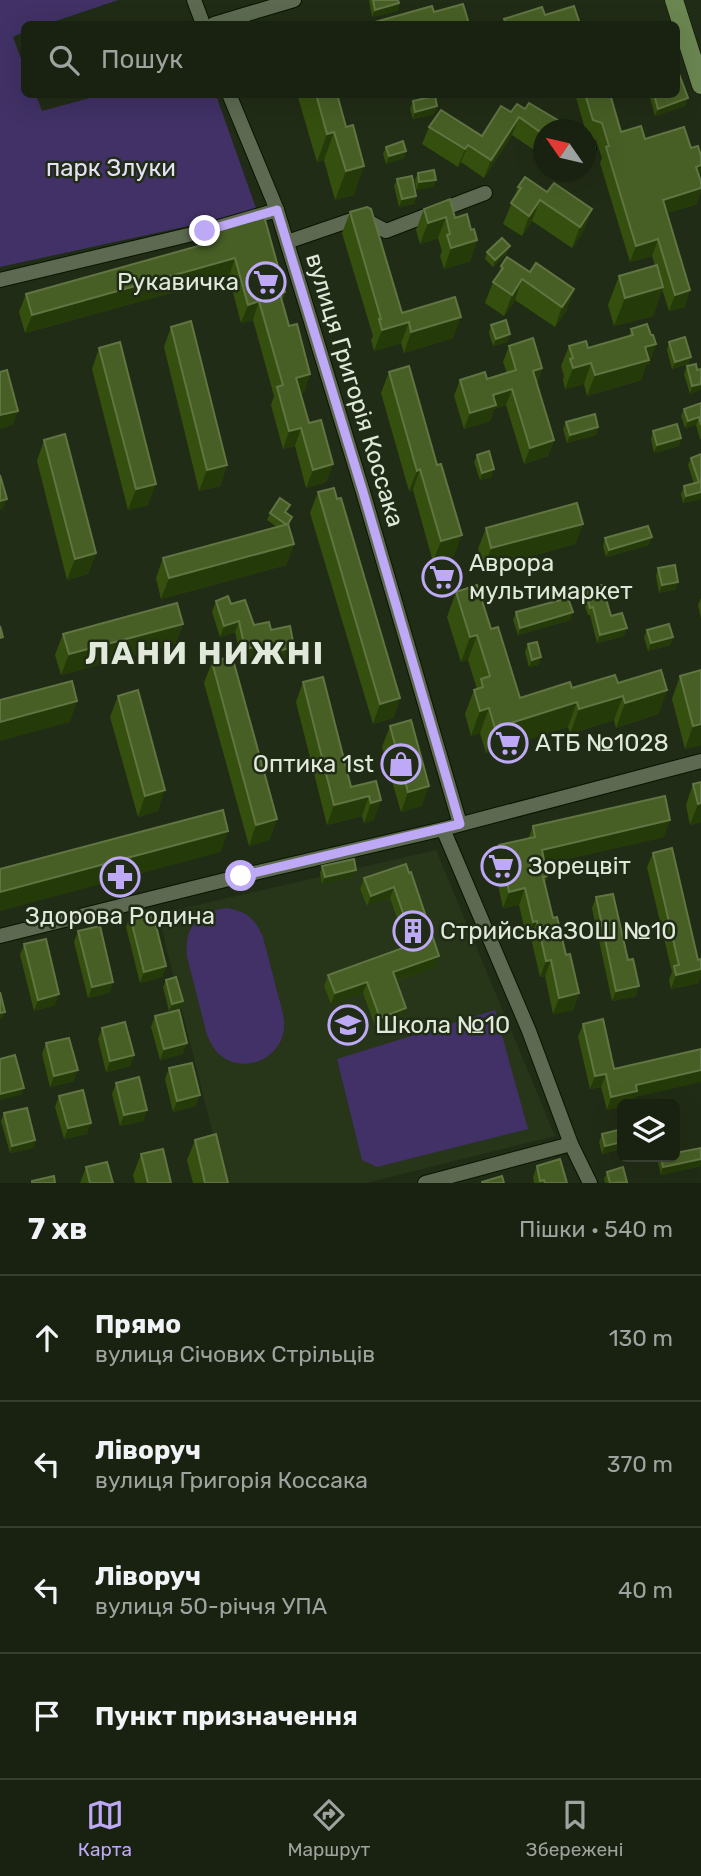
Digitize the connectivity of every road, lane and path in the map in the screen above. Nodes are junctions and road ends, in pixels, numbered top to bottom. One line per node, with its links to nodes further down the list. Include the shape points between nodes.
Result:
1 (194, 0): 4 (street)
2 (294, 0): 5 (street)
3 (674, 0): 6 (main road)
4 (202, 21)
5 (224, 21)
6 (701, 85)
7 (231, 98): 9 (street, вулиця Григорія Коссака)
8 (485, 193): 10 (street, via 386,231 360,217)
9 (277, 210): 10 (street, вулиця Григорія Коссака); 11 (street)
10 (287, 242): 13 (street, вулиця Григорія Коссака)
11 (0, 280)
12 (701, 761): 13 (street)
13 (460, 824): 14 (street)
14 (443, 828): 15 (street); 16 (street)
15 (0, 936)
16 (571, 1144): 17 (street); 18 (street)
17 (425, 1183)
18 (590, 1183)

